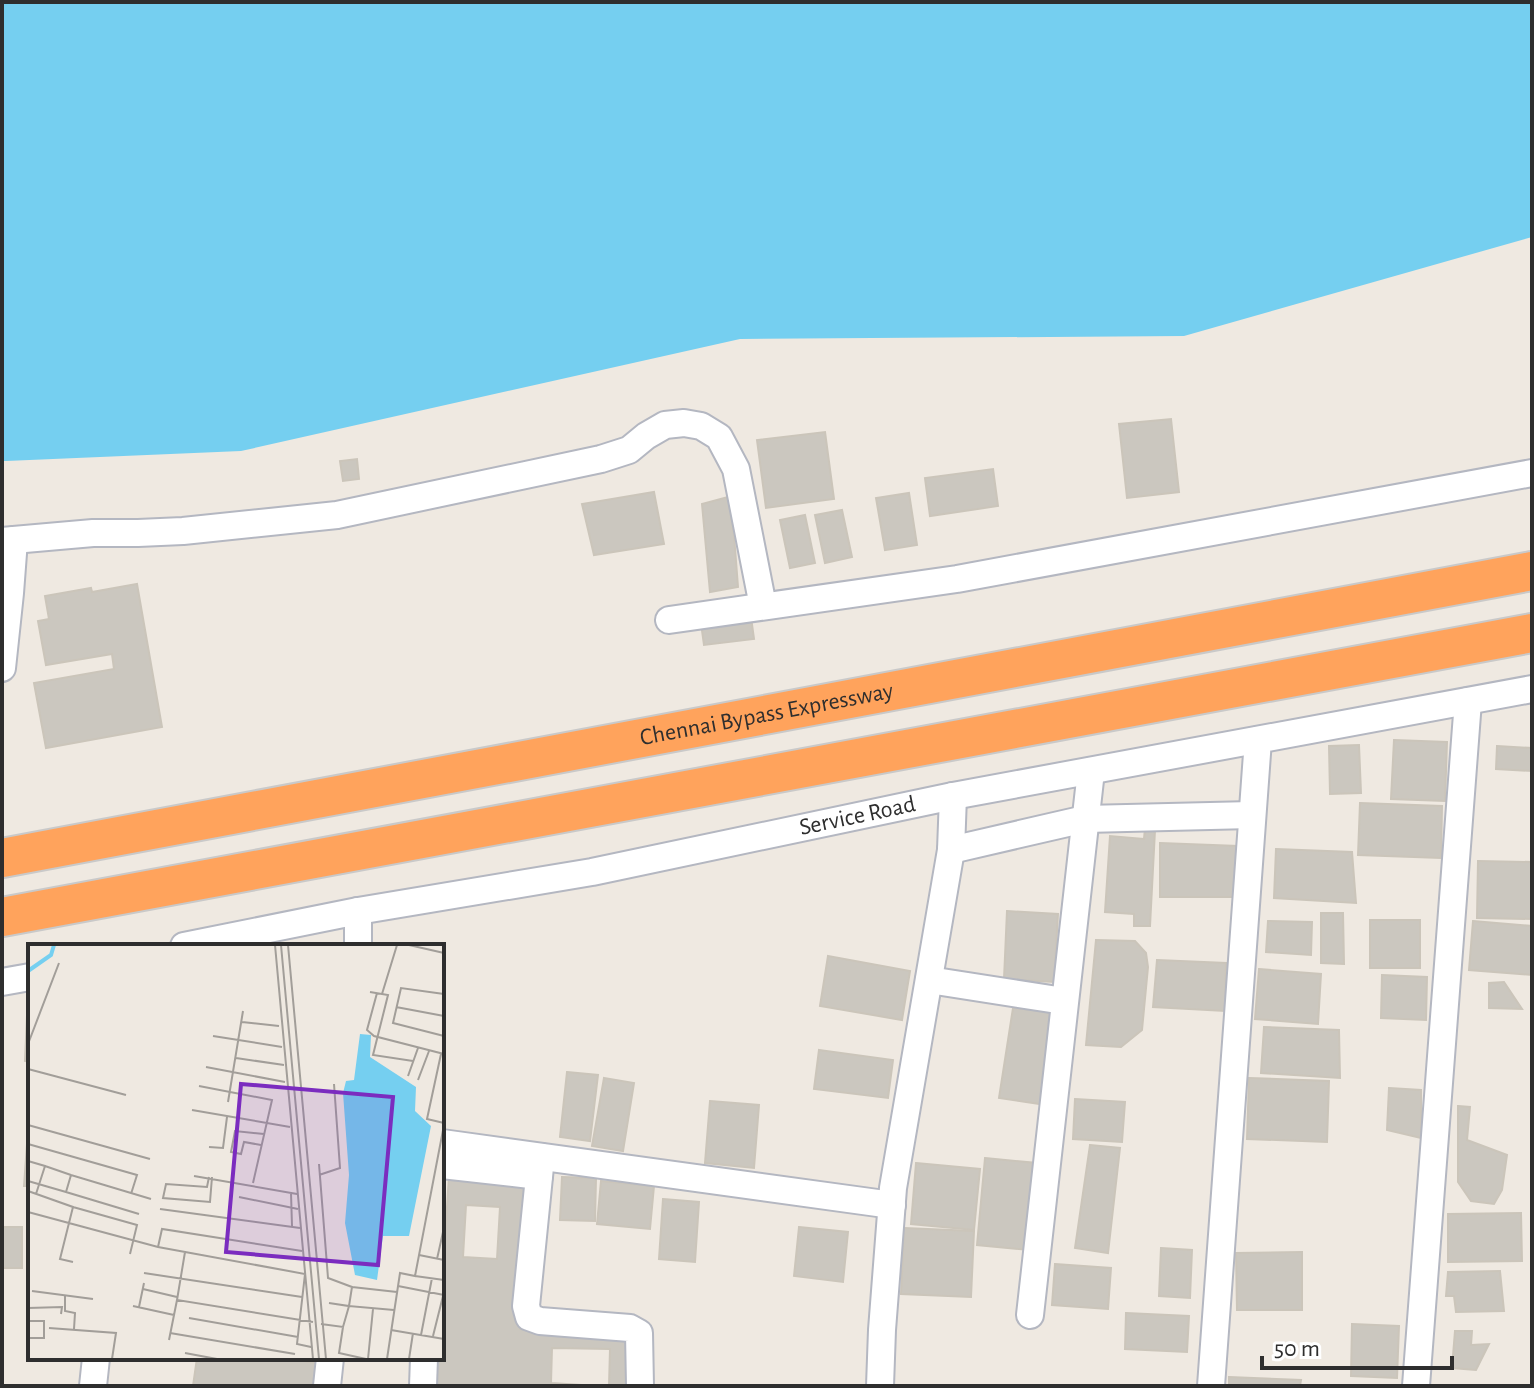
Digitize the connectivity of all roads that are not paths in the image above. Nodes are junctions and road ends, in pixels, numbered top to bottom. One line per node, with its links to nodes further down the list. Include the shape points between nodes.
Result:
1 (1532, 473): 4 (street, via 957,579)
2 (8, 541): 4 (street, via 337,515 601,459 629,450 665,425 684,423 719,437 736,469); 7 (street, via 10,593)
3 (1532, 571): 16 (highway, Chennai Bypass Expressway)
4 (763, 606): 5 (street)
5 (669, 620)
6 (1532, 633): 18 (highway)
7 (2, 668)
8 (1532, 689): 9 (street, Service Road)
9 (1468, 701): 10 (street, Service Road); 39 (street)
10 (1258, 740): 11 (street, Service Road); 13 (street)
11 (1091, 771): 12 (street, Service Road); 14 (street)
12 (953, 796): 15 (street); 17 (street, Service Road, via 592,872)
13 (1252, 815): 14 (street); 38 (street)
14 (1085, 819): 15 (street); 24 (street)
15 (951, 850): 22 (street)
16 (2, 858)
17 (358, 911): 19 (street, Service Road); 20 (street)
18 (2, 917)
19 (194, 944)
20 (358, 944)
21 (28, 977): 23 (street)
22 (929, 980): 24 (street); 28 (street)
23 (2, 982)
24 (1064, 1001): 29 (street)
25 (444, 1143): 27 (street)
26 (444, 1165): 27 (street)
27 (540, 1166): 28 (street); 36 (street, via 529,1317 639,1333)
28 (892, 1205): 37 (street)
29 (1030, 1315)
30 (96, 1360): 33 (street)
31 (330, 1360): 34 (street)
32 (424, 1360): 35 (street)
33 (93, 1386)
34 (327, 1386)
35 (423, 1386)
36 (640, 1386)
37 (880, 1386)
38 (1211, 1386)
39 (1416, 1386)

